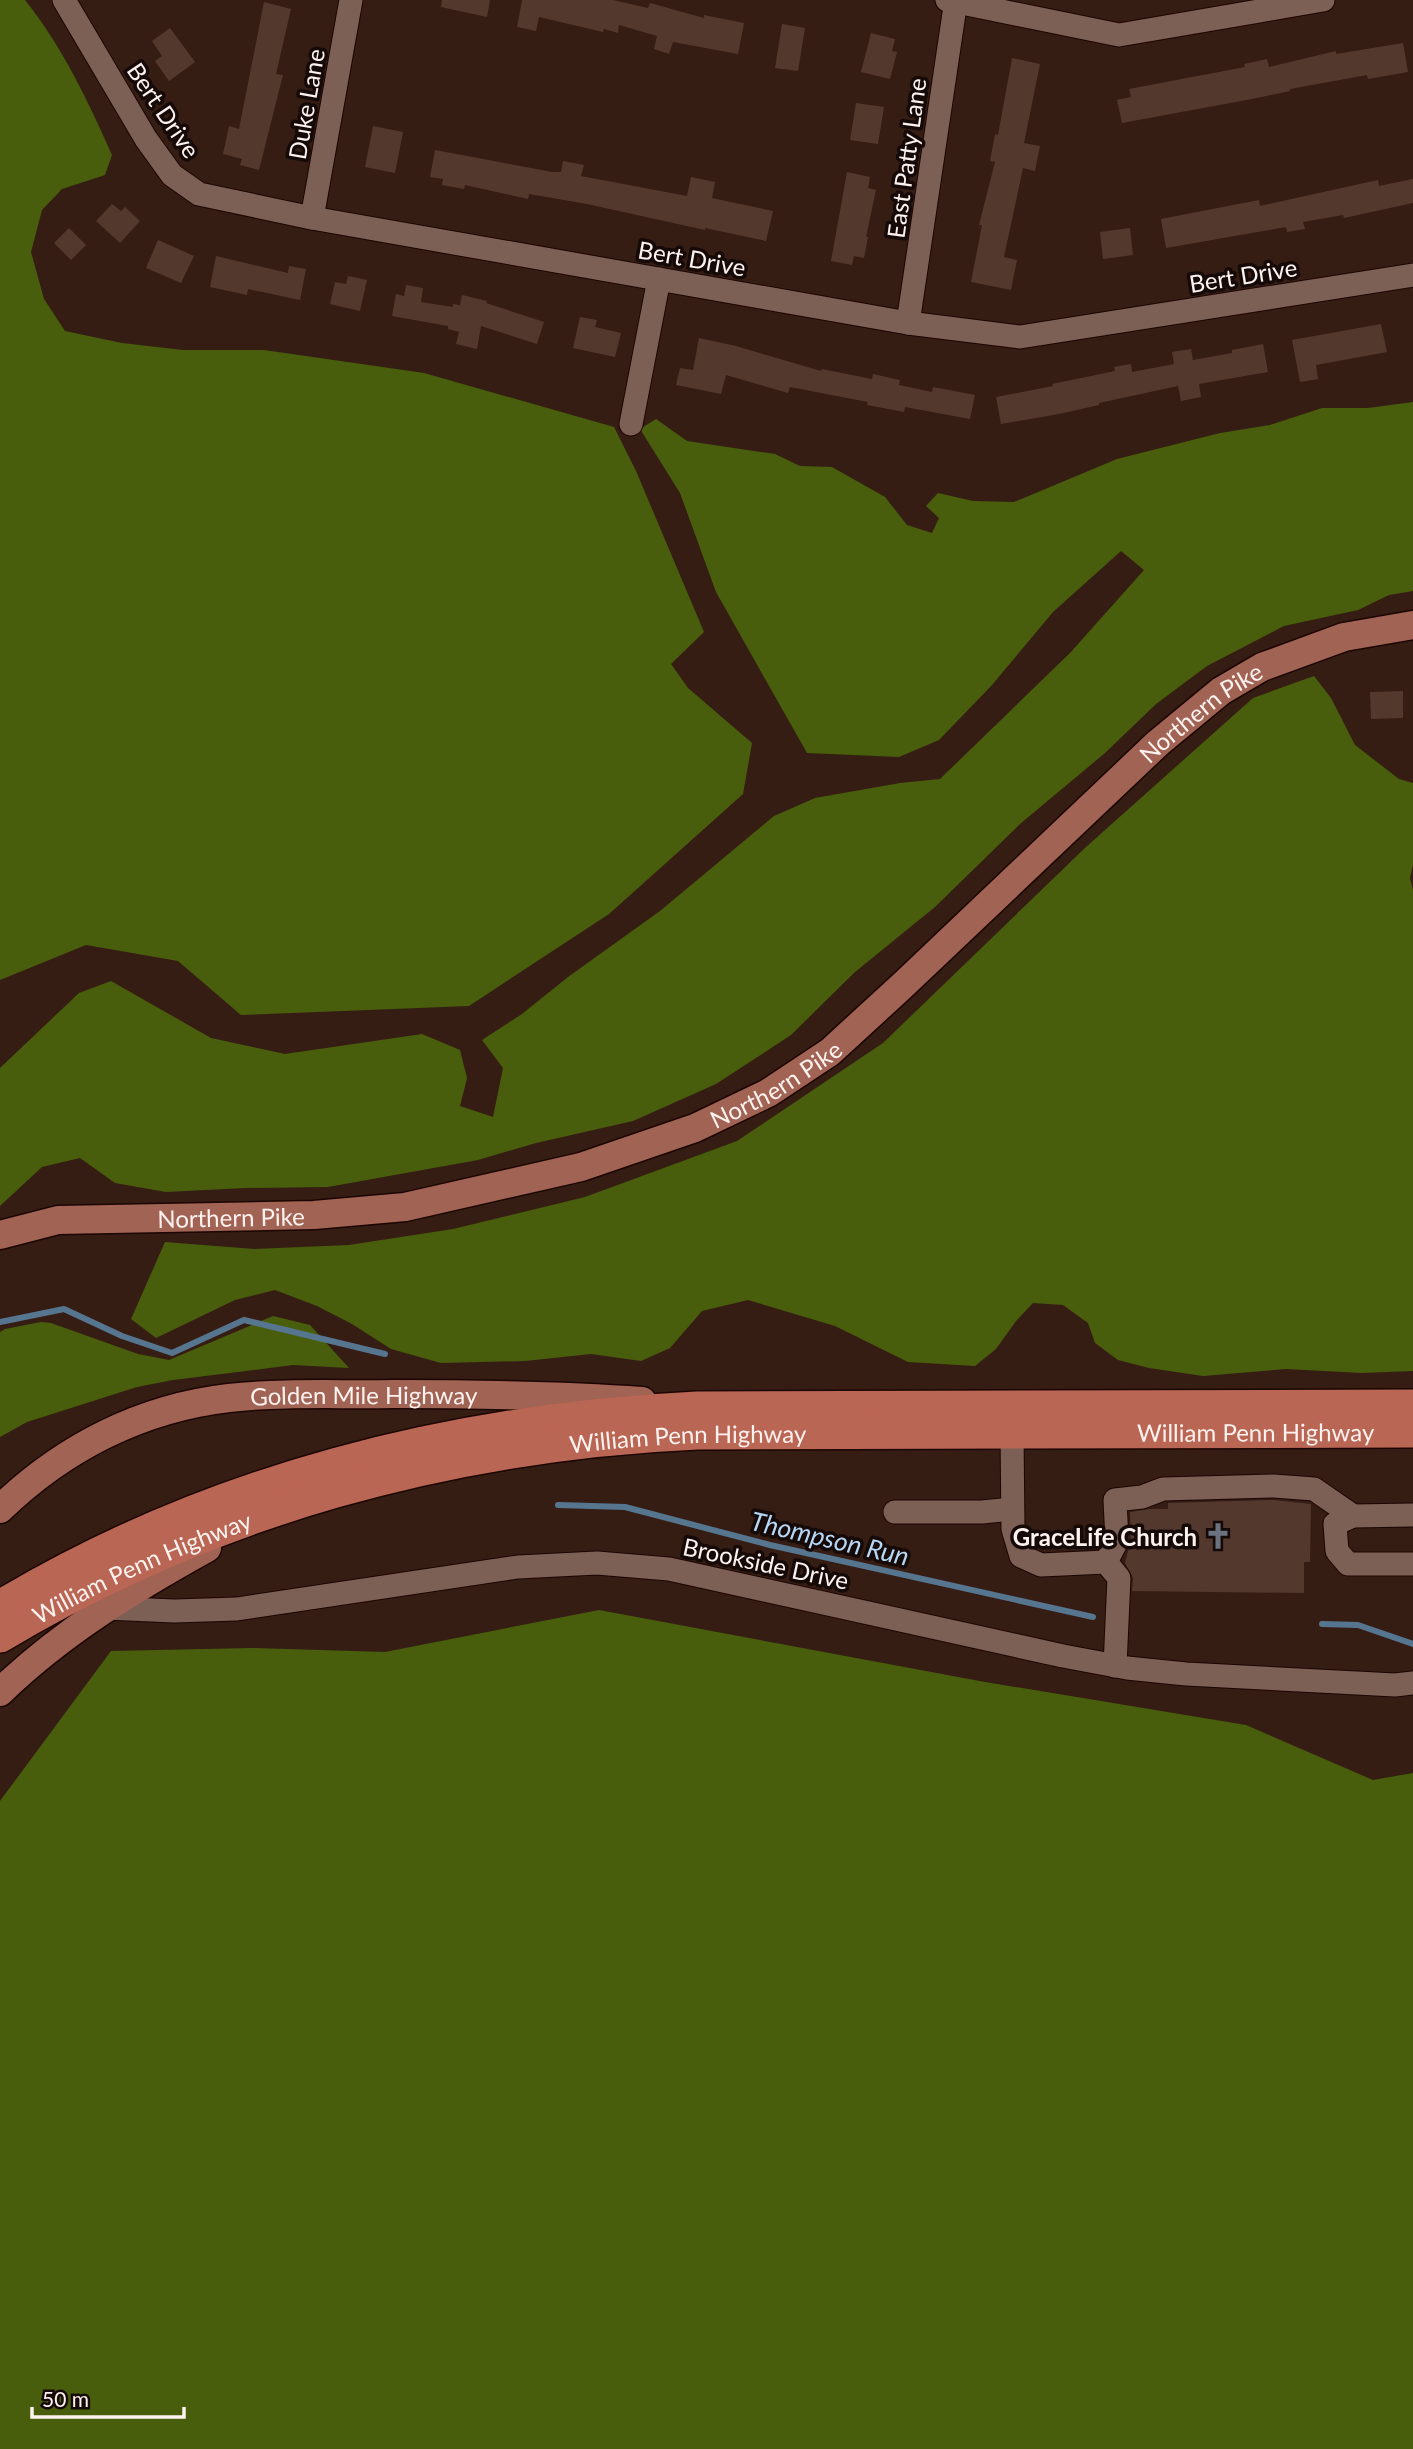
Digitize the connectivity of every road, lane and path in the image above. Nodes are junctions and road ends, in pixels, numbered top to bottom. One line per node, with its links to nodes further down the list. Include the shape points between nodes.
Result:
1 (64, 0): 5 (street, Bert Drive, via 172,175 199,194)
2 (351, 0): 5 (street, Duke Lane)
3 (1323, 0): 4 (street, via 1119,35)
4 (953, 1): 8 (street, East Patty Lane)
5 (312, 218): 7 (street, Bert Drive)
6 (1413, 275): 8 (street, Bert Drive, via 1020,337)
7 (659, 279): 8 (street, Bert Drive); 9 (street)
8 (908, 323)
9 (631, 424)
10 (1413, 625): 11 (main road, Northern Pike, via 1333,640 1262,667 1221,691 1158,743 830,1052 768,1093 695,1128 581,1167 405,1207 314,1215 58,1220)
11 (0, 1235)
12 (1413, 1406): 13 (highway, William Penn Highway)
13 (757, 1408): 17 (main road, Golden Mile Highway, via 521,1394 289,1395 205,1401 156,1413 104,1434 60,1459); 24 (highway, William Penn Highway, via 586,1416 479,1431 374,1453 270,1484 171,1521)
14 (1413, 1431): 15 (highway, William Penn Highway)
15 (1012, 1432): 16 (highway, William Penn Highway, via 697,1433 589,1440 436,1465); 18 (street)
16 (277, 1507): 25 (main road); 26 (highway, William Penn Highway, via 180,1544)
17 (0, 1509)
18 (1013, 1509): 19 (street); 22 (street, via 1021,1556 1041,1565)
19 (895, 1512)
20 (1413, 1515): 21 (street)
21 (1353, 1516): 22 (street, via 1314,1489 1163,1489 1115,1500 1117,1541); 23 (street, via 1335,1524 1336,1551 1348,1564)
22 (1105, 1562): 27 (street, via 1119,1577)
23 (1413, 1564)
24 (0, 1607)
25 (104, 1608): 27 (street, Brookside Drive, via 237,1609 518,1566 635,1565 705,1576); 29 (main road)
26 (0, 1636)
27 (1115, 1666): 28 (street, Brookside Drive, via 1186,1674)
28 (1413, 1684)
29 (0, 1692)

